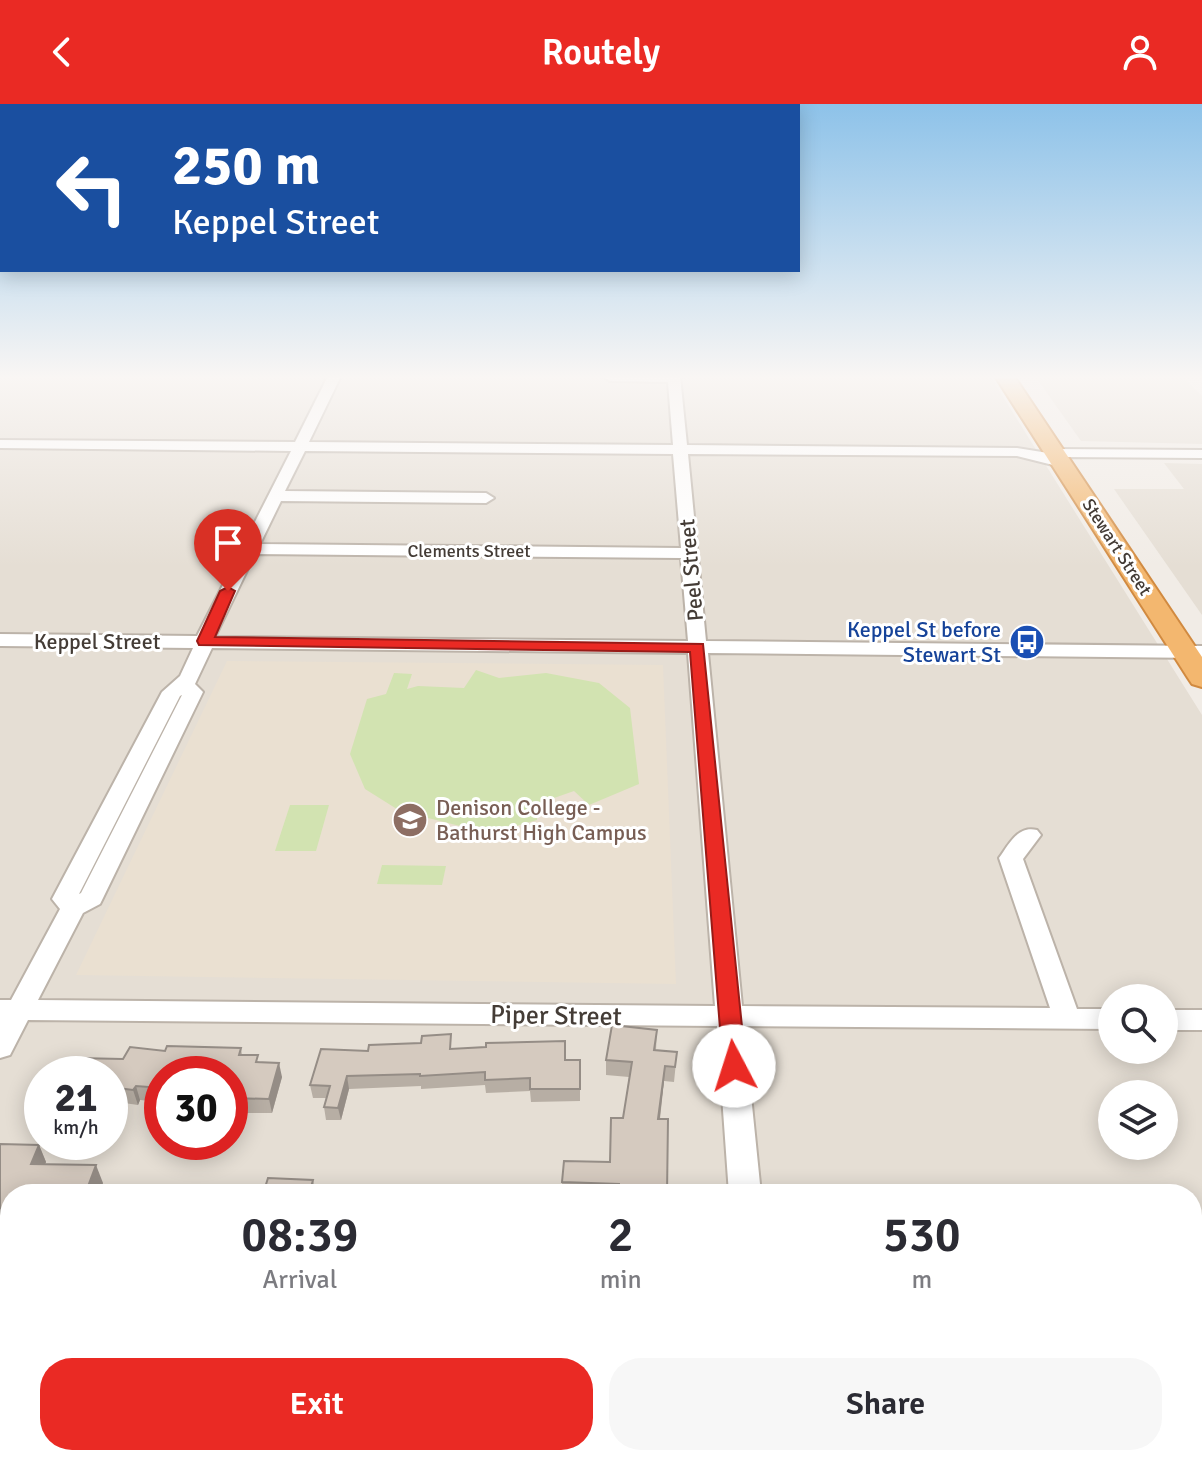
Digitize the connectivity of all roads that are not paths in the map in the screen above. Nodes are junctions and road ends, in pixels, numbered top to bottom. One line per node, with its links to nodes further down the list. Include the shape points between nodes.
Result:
1 (304, 440): 6 (street)
2 (680, 440): 7 (street, Peel Street)
3 (1051, 440): 9 (highway, Stewart Street)
4 (1054, 440): 9 (highway, Stewart Street)
5 (0, 444): 6 (street)
6 (300, 447): 7 (street); 11 (street)
7 (681, 450): 8 (street); 14 (street, Peel Street)
8 (1017, 452): 9 (street); 9 (street, via 1047,457)
9 (1061, 453): 10 (street); 18 (highway, Stewart Street)
10 (1202, 454)
11 (276, 496): 12 (street); 13 (street)
12 (486, 498)
13 (249, 549): 14 (street, Clements Street); 16 (street)
14 (690, 553): 17 (street, Peel Street)
15 (0, 640): 16 (street, Keppel Street)
16 (205, 641): 17 (street, Keppel Street); 21 (street, via 185,686 193,692 91,898 73,907)
17 (697, 647): 18 (street, Keppel Street); 22 (street, Peel Street)
18 (1197, 649): 19 (highway, Stewart Street)
19 (1202, 678)
20 (1029, 835): 23 (street, via 1011,858)
21 (9, 1011): 22 (street, Piper Street); 27 (street)
22 (730, 1017): 23 (street, Piper Street); 28 (street, Peel Street)
23 (1067, 1018): 24 (street, Piper Street)
24 (1098, 1019)
25 (1178, 1020): 26 (street)
26 (1202, 1020)
27 (0, 1047)
28 (744, 1184)

